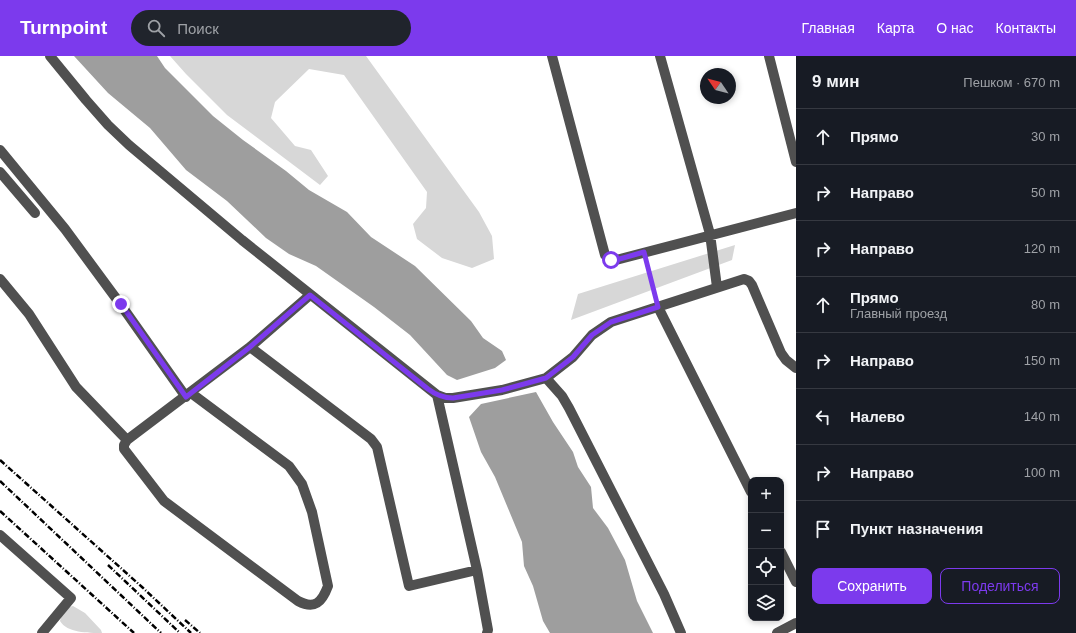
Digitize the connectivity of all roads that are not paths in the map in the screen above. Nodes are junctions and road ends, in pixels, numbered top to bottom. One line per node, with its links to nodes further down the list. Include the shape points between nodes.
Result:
1 (50, 56): 13 (street, via 90,105 129,145)
2 (552, 56): 10 (street, via 605,255 611,260 616,260)
3 (660, 56): 10 (street)
4 (769, 56): 6 (street)
5 (2, 157): 18 (street, via 65,228)
6 (796, 162)
7 (0, 172): 9 (street)
8 (796, 213): 10 (street)
9 (35, 214)
10 (710, 234): 12 (street)
11 (0, 279): 20 (street, via 29,314 76,387)
12 (717, 287): 14 (street); 16 (street, via 744,279 749,281 777,345)
13 (310, 295): 15 (street); 19 (street)
14 (658, 307): 17 (street, via 611,322 592,335 573,357); 21 (street)
15 (250, 347): 18 (street); 24 (street, via 371,439 377,447 409,586)
16 (794, 368)
17 (546, 378): 19 (street, via 502,390 453,398); 29 (street, via 569,408 664,594)
18 (188, 395): 20 (street); 20 (street, via 289,466 302,484 312,512 328,586 320,602 306,605 298,601 164,501 124,449)
19 (441, 397): 24 (street)
20 (127, 440)
21 (748, 486)
22 (0, 534): 27 (street, via 71,598)
23 (784, 558): 25 (street)
24 (477, 570): 28 (street)
25 (796, 582)
26 (796, 623): 30 (street)
27 (42, 633)
28 (487, 633)
29 (681, 633)
30 (777, 633)

